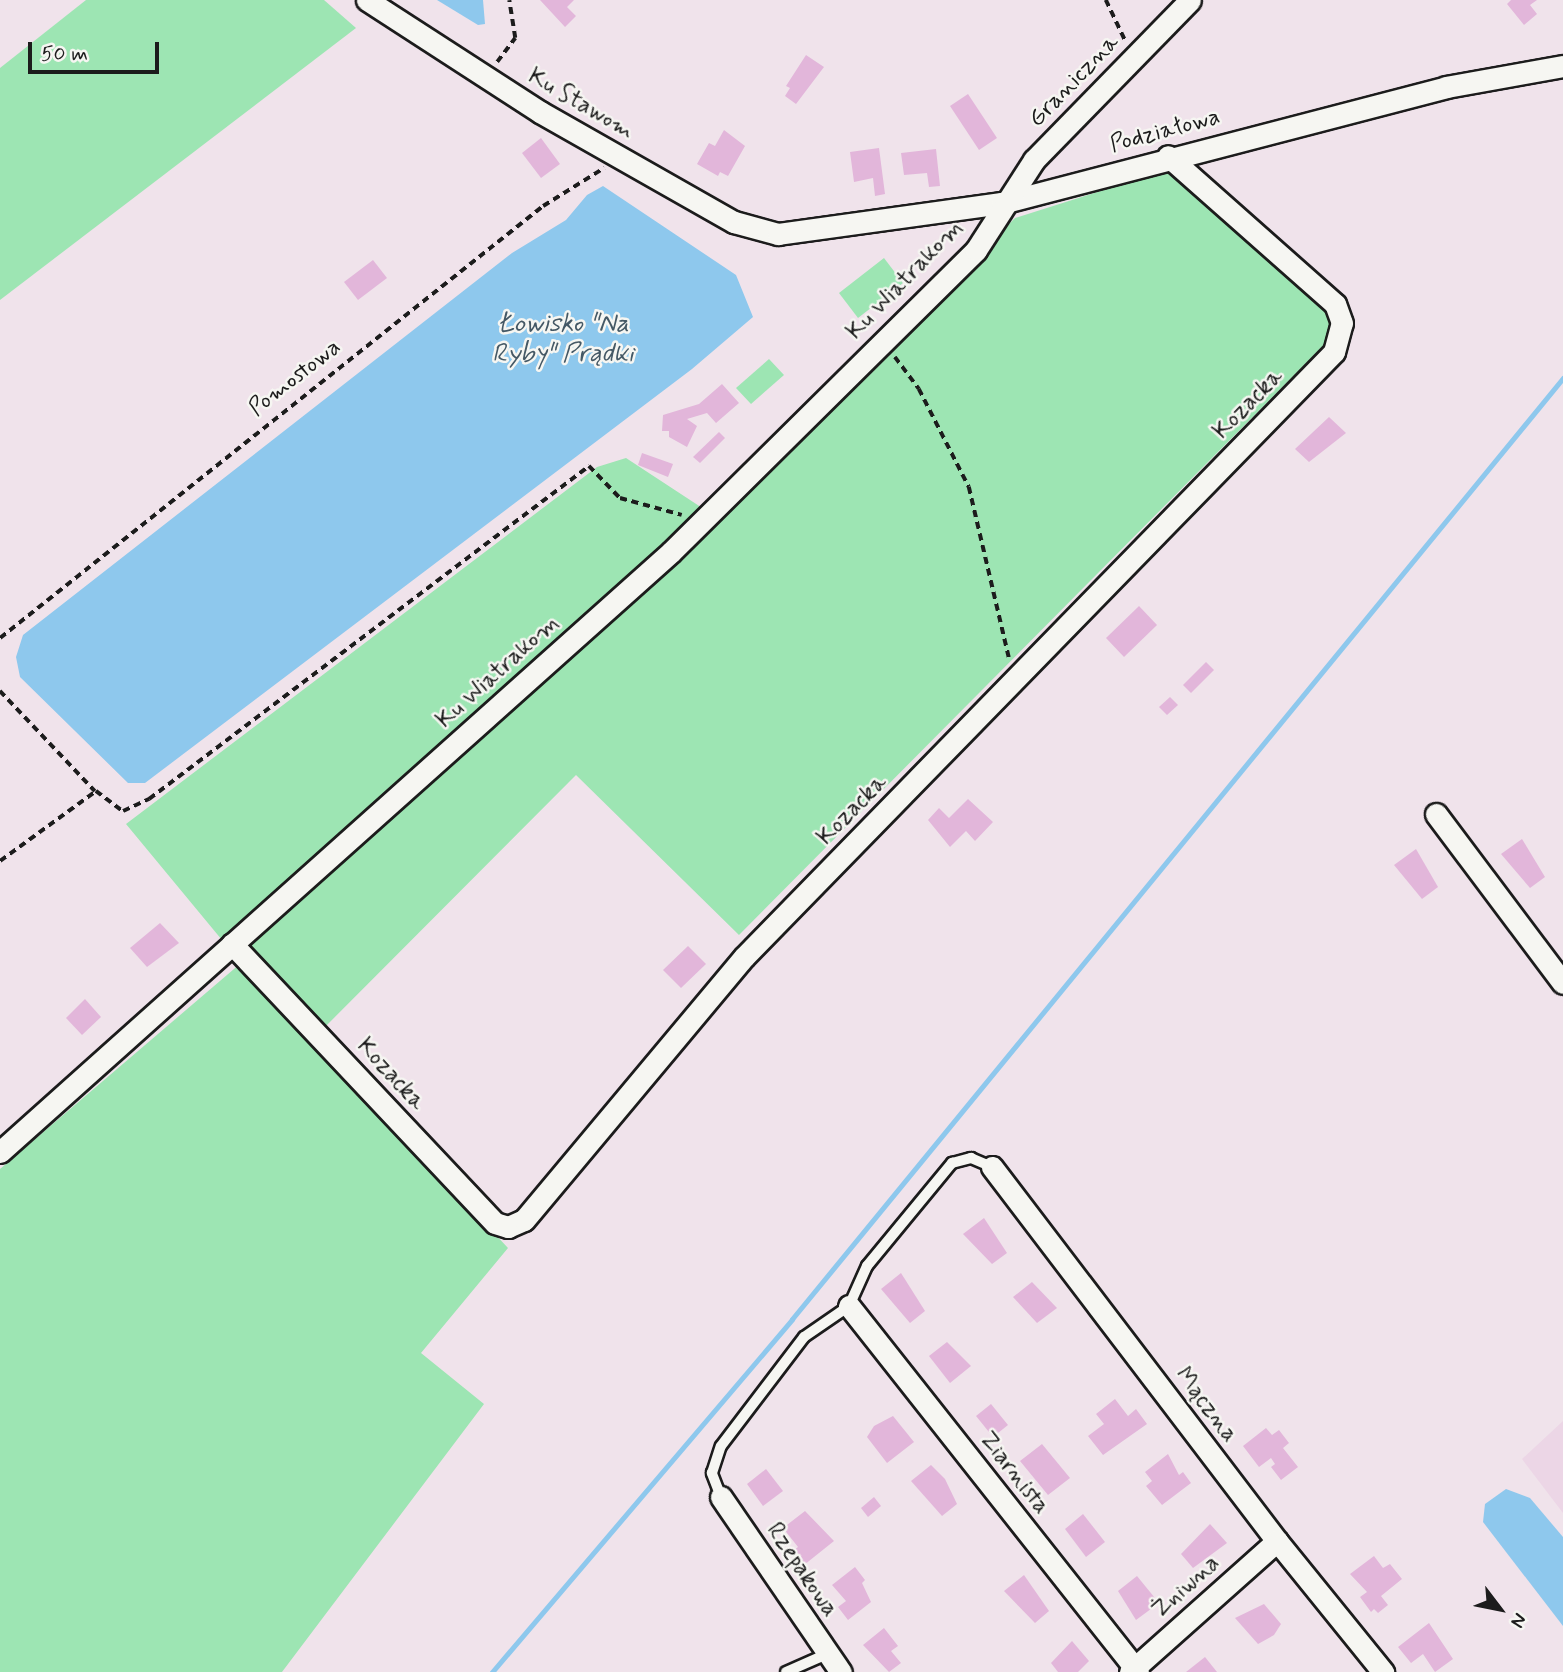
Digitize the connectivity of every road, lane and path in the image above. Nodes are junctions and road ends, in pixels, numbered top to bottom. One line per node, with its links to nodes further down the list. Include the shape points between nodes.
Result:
1 (366, 0): 7 (street, Ku Stawom)
2 (509, 0): 7 (path, via 515,38)
3 (1106, 0): 5 (path)
4 (1190, 0): 5 (street, Graniczna)
5 (1134, 57): 10 (street, Graniczna, via 1034,160)
6 (1562, 63): 8 (street, Podziałowa)
7 (486, 78): 9 (street, Ku Stawom)
8 (1168, 156): 10 (street, Podziałowa); 15 (street, Kozacka, via 1335,304 1342,323 1340,341 1329,360)
9 (620, 158): 11 (street, Ku Stawom, via 734,222); 14 (path, Pomostowa, via 543,206)
10 (1002, 204): 11 (street, Podziałowa); 12 (street, Ku Wiatrakom, via 975,250)
11 (778, 234)
12 (883, 342): 13 (street, Ku Wiatrakom); 15 (path, via 919,389 969,487)
13 (705, 519): 17 (path, via 620,498 589,466 149,799 123,811); 20 (street, Ku Wiatrakom)
14 (0, 638)
15 (1014, 681): 20 (street, Kozacka, via 744,957 533,1212 516,1226 495,1223)
16 (0, 691): 17 (path)
17 (96, 791): 19 (path)
18 (1436, 814): 21 (street)
19 (0, 861)
20 (232, 944): 22 (street, Ku Wiatrakom)
21 (1563, 983)
22 (0, 1152)
23 (992, 1167): 24 (lane, via 971,1158 951,1163 867,1266); 26 (street, Mączna)
24 (849, 1306): 25 (lane, via 804,1337 721,1446 712,1472); 28 (street, Ziarnista)
25 (721, 1497): 27 (street, Rzepakowa)
26 (1276, 1541): 28 (street, Żniwna); 31 (street, Mączna)
27 (827, 1654): 29 (lane); 30 (street, Rzepakowa)
28 (1134, 1671)
29 (786, 1672)
30 (841, 1672)
31 (1383, 1672)

